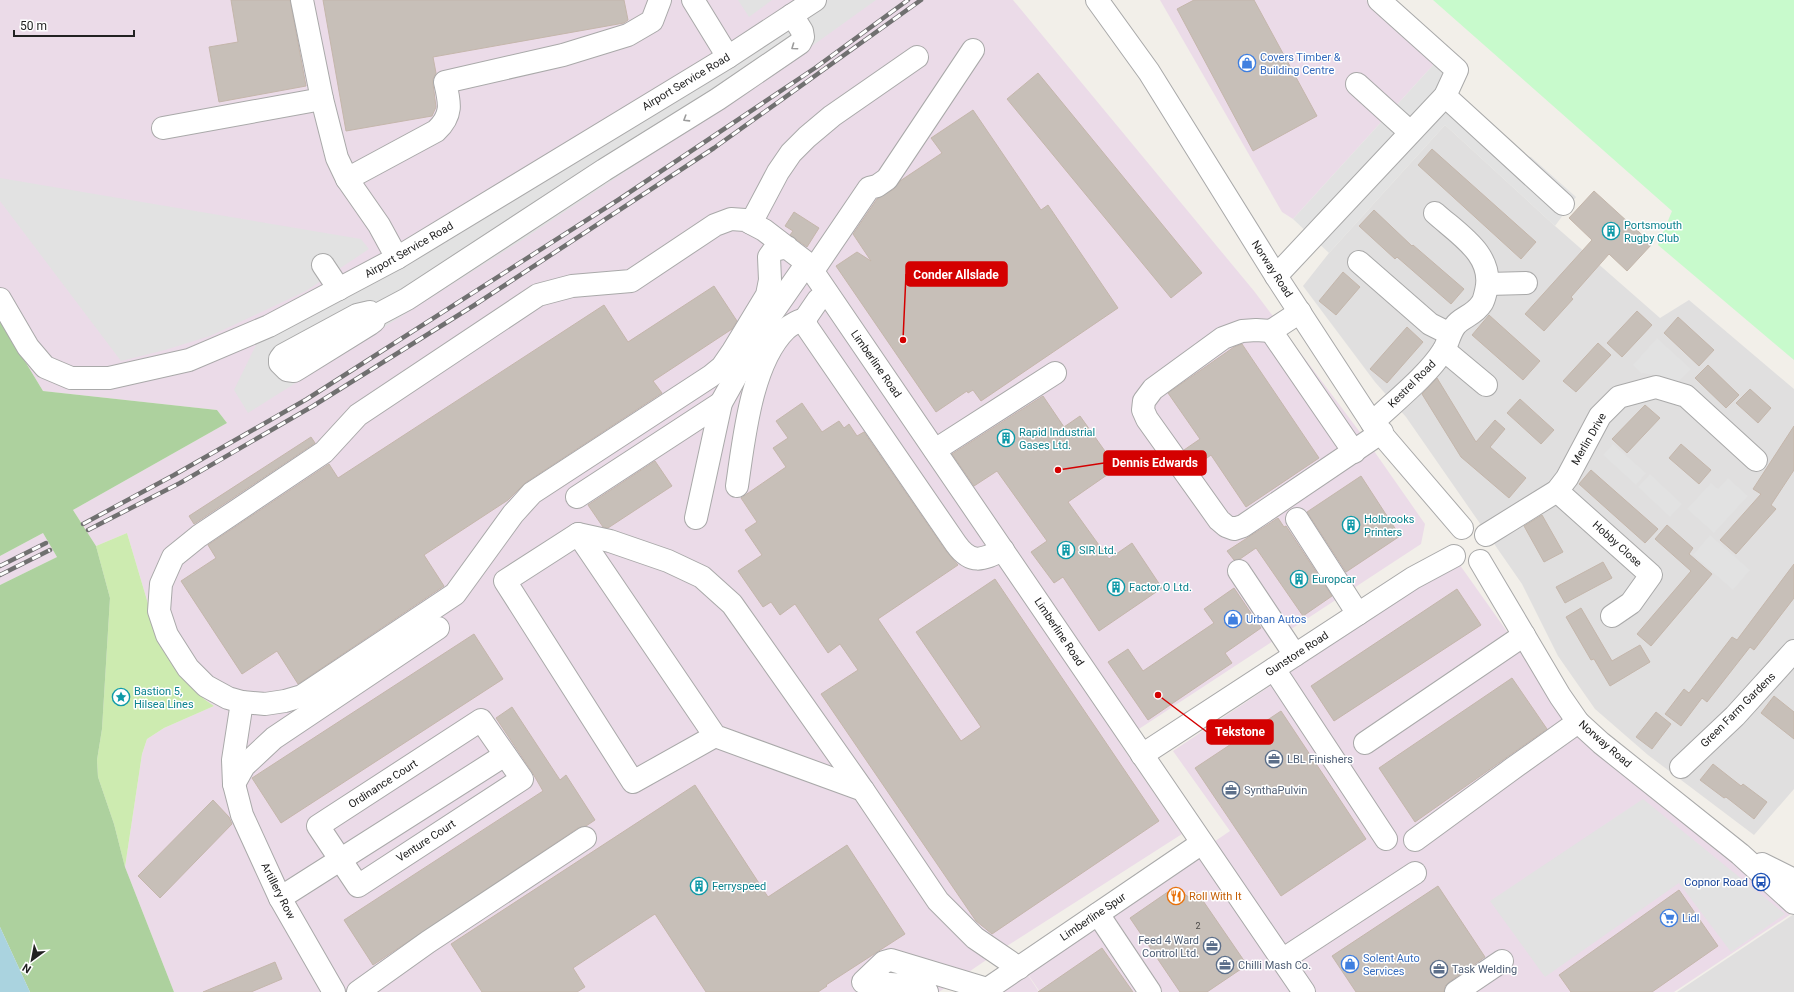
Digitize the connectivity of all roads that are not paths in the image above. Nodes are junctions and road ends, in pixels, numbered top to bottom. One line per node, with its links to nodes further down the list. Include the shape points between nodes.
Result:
1 (302, 0): 13 (street)
2 (660, 0): 18 (street, via 652,21 628,35 563,55 445,82 449,107 445,123 436,131)
3 (693, 0): 9 (street)
4 (815, 0): 7 (street, Airport Service Road)
5 (1097, 0): 27 (street, Norway Road, via 1149,72)
6 (1379, 0): 12 (street, via 1456,70)
7 (792, 15): 9 (street, Airport Service Road); 17 (street, one-way to 17, via 804,37 800,43 718,99)
8 (973, 50): 26 (street, via 887,179 869,188)
9 (728, 57): 16 (street, Airport Service Road)
10 (917, 57): 21 (street, via 832,116 807,137 778,172)
11 (1357, 84): 15 (street)
12 (1445, 96): 15 (street); 19 (street)
13 (322, 99): 14 (street); 18 (street, via 337,158)
14 (163, 128)
15 (1410, 132): 27 (street)
16 (587, 143): 17 (street); 23 (street, Airport Service Road)
17 (604, 170): 34 (street, via 407,299)
18 (347, 179): 23 (street)
19 (1563, 204)
20 (1435, 213): 29 (street, Kestrel Road, via 1479,252 1487,269)
21 (751, 223): 22 (street, Limberline Road); 64 (street, Limberline Road, via 731,219 715,225 631,281 572,286 538,295 358,415 324,452 199,536 173,557 161,584 159,611 167,636 188,668 206,686 228,698)
22 (787, 247): 26 (street, Limberline Road); 64 (street, Limberline Road, via 774,250 769,257 770,280 767,295 722,367 532,493 513,514 455,594 302,696 265,704)
23 (398, 258): 30 (street, Airport Service Road)
24 (1359, 262): 37 (street)
25 (323, 265): 30 (street)
26 (809, 267): 31 (street, Limberline Road); 40 (street, via 768,319)
27 (1276, 276): 33 (street, Norway Road)
28 (1526, 283): 29 (street)
29 (1488, 284): 37 (street, Kestrel Road, via 1483,302 1475,313 1456,324)
30 (339, 289): 32 (street, Airport Service Road, via 269,326 189,360 109,378 71,378 45,367 28,347)
31 (827, 293): 35 (street, via 818,300); 42 (street, Limberline Road)
32 (0, 299)
33 (1300, 312): 36 (street); 41 (street, Norway Road)
34 (375, 316)
35 (805, 318): 45 (street, via 786,329 772,348 759,377 744,435); 53 (street, via 813,335 962,553 972,559 981,559)
36 (1271, 331): 43 (street); 43 (street, Kestrel Road, via 1242,331 1223,338 1153,389 1144,401 1143,410 1147,419 1219,520 1234,529 1243,526)
37 (1447, 342): 39 (street); 41 (street, Kestrel Road, via 1432,366)
38 (1055, 373): 42 (street)
39 (1486, 385)
40 (721, 403): 47 (street); 48 (street)
41 (1377, 427): 43 (street, Kestrel Road); 50 (street, Norway Road)
42 (935, 450): 53 (street, Limberline Road)
43 (1354, 452)
44 (1756, 460): 46 (street, Merlin Drive, via 1686,396 1656,387 1619,398 1600,416 1567,478)
45 (737, 486)
46 (1557, 491): 52 (street, Merlin Drive); 58 (street, Hobby Close, via 1651,575 1631,603)
47 (577, 498)
48 (696, 518)
49 (1297, 519): 57 (street)
50 (1462, 528): 52 (street, via 1474,527); 54 (street, via 1452,538 1451,550)
51 (578, 534): 66 (street); 66 (street, via 505,581 633,782); 72 (street, via 668,560 702,577 732,604)
52 (1486, 535): 55 (street, via 1488,553)
53 (1003, 550): 69 (street, Limberline Road)
54 (1454, 556): 55 (street, via 1467,564); 57 (street, Gunstore Road, via 1412,578)
55 (1480, 562): 60 (street, Norway Road)
56 (1239, 571): 61 (street)
57 (1358, 614): 61 (street, Gunstore Road)
58 (1612, 616)
59 (438, 628): 71 (street, via 274,738 244,766)
60 (1524, 635): 65 (street, Norway Road); 67 (street)
61 (1295, 655): 63 (street, Gunstore Road)
62 (1790, 664): 70 (street, Green Farm Gardens)
63 (1274, 669): 69 (street, Gunstore Road); 74 (street)
64 (242, 702): 71 (street, Artillery Row, via 233,760)
65 (1578, 722): 75 (street); 77 (street, Norway Road, via 1601,743)
66 (715, 736): 72 (street)
67 (1365, 743)
68 (505, 755): 78 (street); 78 (street, Venture Court, via 522,779 358,886); 78 (street, Ordinance Court, via 481,720 318,826)
69 (1142, 755): 76 (street, Limberline Road)
70 (1681, 767)
71 (234, 784): 82 (street, Artillery Row, via 242,815)
72 (863, 790): 87 (street, via 938,901 975,938)
73 (585, 838): 91 (street)
74 (1386, 839)
75 (1415, 840)
76 (1202, 843): 84 (street, Limberline Spur); 85 (street, Limberline Road)
77 (1749, 858): 80 (street, Norway Road); 81 (street, Norway Road); 83 (street, Norway Road)
78 (340, 859): 82 (street)
79 (1415, 873): 85 (street)
80 (1794, 880)
81 (1794, 887)
82 (280, 898): 90 (street, Artillery Row)
83 (1794, 903)
84 (1098, 914): 87 (street, Limberline Spur); 93 (street)
85 (1282, 960): 94 (street, Limberline Road)
86 (1502, 961): 95 (street)
87 (1019, 968): 89 (street, Limberline Spur)
88 (860, 987): 89 (street, via 884,962 891,960); 92 (street, via 917,986)
89 (985, 991)
90 (334, 992)
91 (358, 992)
92 (927, 992)
93 (1150, 992)
94 (1304, 992)
95 (1456, 992)

